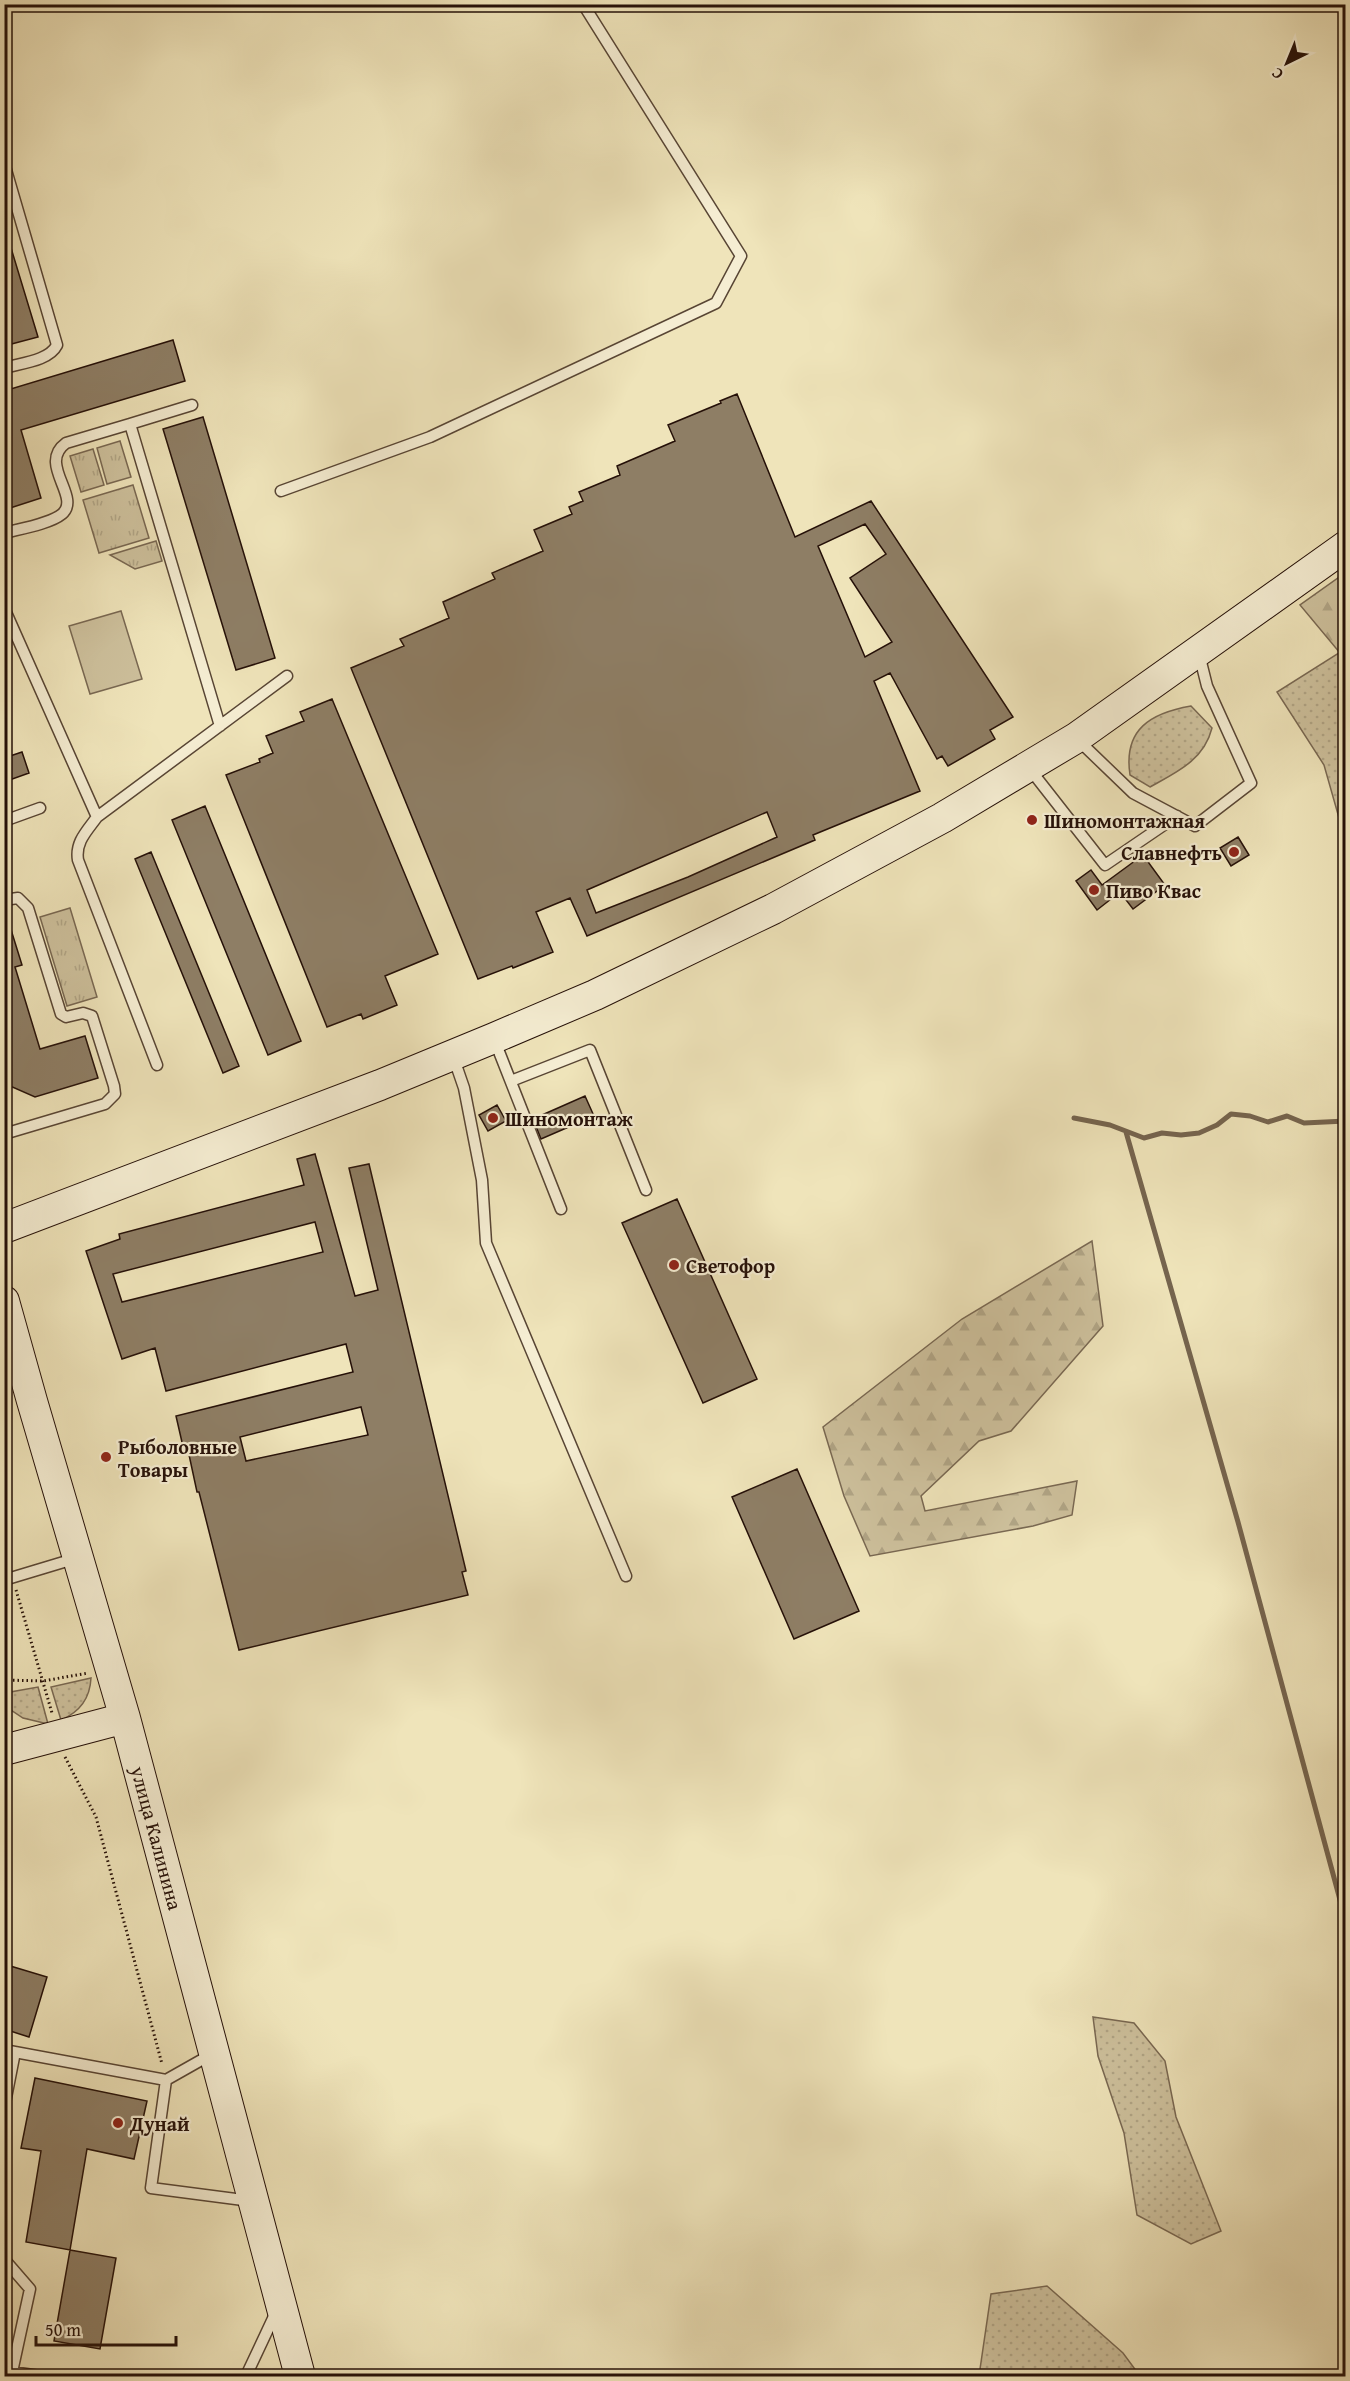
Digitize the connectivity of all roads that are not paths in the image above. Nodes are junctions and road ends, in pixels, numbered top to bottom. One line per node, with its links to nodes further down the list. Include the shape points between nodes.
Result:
1 (583, 4): 7 (lane, via 741,256 716,303 430,437)
2 (4, 164): 3 (lane)
3 (9, 193): 4 (lane, via 57,345 46,356)
4 (4, 368)
5 (192, 405): 6 (lane)
6 (130, 424): 8 (lane, via 59,448 55,461 67,507 55,518); 13 (lane)
7 (281, 491)
8 (4, 533)
9 (1346, 546): 11 (main road)
10 (4, 608): 18 (lane)
11 (1198, 651): 14 (main road); 17 (lane, via 1207,686 1251,783 1195,826)
12 (287, 676): 13 (lane)
13 (220, 726): 18 (lane)
14 (1076, 738): 15 (main road); 17 (lane, via 1133,793)
15 (1028, 766): 17 (lane, via 1105,865); 21 (main road, via 942,818 773,909 595,995)
16 (40, 808): 19 (lane)
17 (1177, 816)
18 (97, 817): 23 (lane, via 78,843 78,860)
19 (4, 821)
20 (4, 900): 25 (lane, via 18,898 27,908 61,1014 92,1016 115,1094 105,1104)
21 (494, 1038): 22 (main road); 24 (lane)
22 (452, 1055): 28 (main road); 31 (lane, via 464,1088 482,1180 486,1243)
23 (157, 1065)
24 (511, 1081): 26 (lane, via 590,1050); 27 (lane)
25 (4, 1134)
26 (646, 1190)
27 (561, 1209)
28 (4, 1228)
29 (4, 1301): 30 (main road, улица Калинина)
30 (78, 1558): 32 (lane); 33 (main road, улица Калинина)
31 (626, 1576)
32 (8, 1579)
33 (125, 1718): 34 (main road); 36 (main road, улица Калинина)
34 (4, 1750)
35 (10, 2051): 37 (lane); 38 (lane)
36 (215, 2053): 37 (lane); 39 (main road, улица Калинина)
37 (166, 2080): 39 (lane, via 151,2188)
38 (4, 2108)
39 (254, 2202): 41 (main road, улица Калинина)
40 (4, 2259): 42 (lane, via 30,2289 12,2372)
41 (280, 2302): 43 (lane); 44 (main road, улица Калинина)
42 (40, 2376)
43 (246, 2376)
44 (300, 2376)

